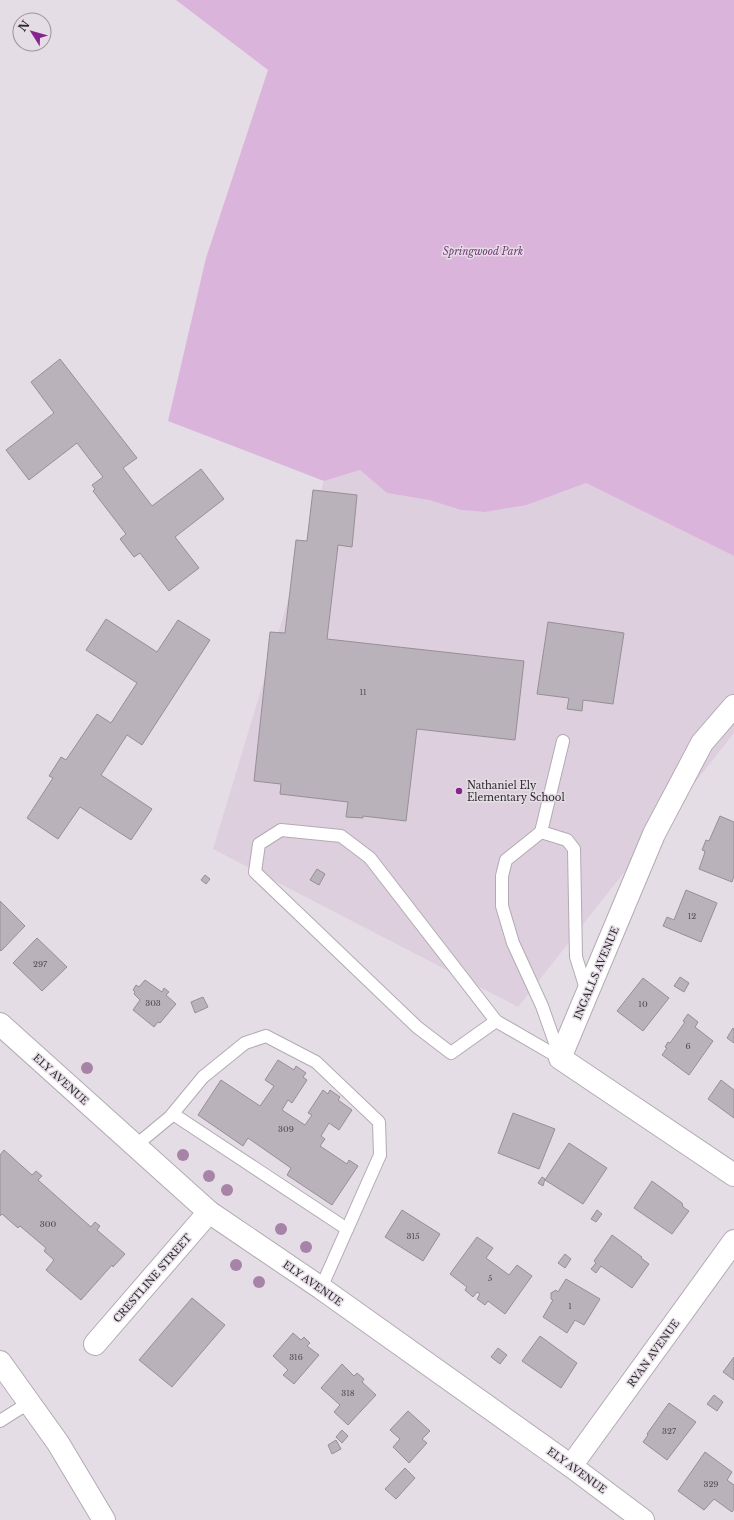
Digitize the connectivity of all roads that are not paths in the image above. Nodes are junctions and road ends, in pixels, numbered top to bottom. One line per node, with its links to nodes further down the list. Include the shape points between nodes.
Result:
1 (734, 706): 4 (street, INGALLS AVENUE, via 702,743 654,834)
2 (563, 741): 3 (lane)
3 (541, 832): 4 (lane, via 567,840 574,849 576,957); 7 (lane, via 506,860 502,876 502,906 513,943 542,1006)
4 (588, 993): 7 (street, INGALLS AVENUE)
5 (496, 1021): 5 (lane, via 370,858 341,836 281,830 259,844 255,872 417,1027 451,1053); 7 (lane)
6 (0, 1024): 9 (street, ELY AVENUE)
7 (560, 1058): 10 (street)
8 (173, 1114): 9 (lane); 12 (lane); 12 (lane, via 203,1078 245,1043 266,1036 316,1062 379,1122 380,1155)
9 (135, 1146): 11 (street, ELY AVENUE)
10 (734, 1175)
11 (209, 1212): 14 (street, ELY AVENUE); 15 (street, CRESTLINE STREET)
12 (347, 1229): 14 (lane)
13 (734, 1241): 19 (street, RYAN AVENUE)
14 (321, 1288): 19 (street, ELY AVENUE)
15 (95, 1344)
16 (0, 1362): 17 (street)
17 (30, 1402): 18 (lane); 20 (street)
18 (0, 1421)
19 (571, 1466): 21 (street, ELY AVENUE)
20 (104, 1520)
21 (643, 1520)

